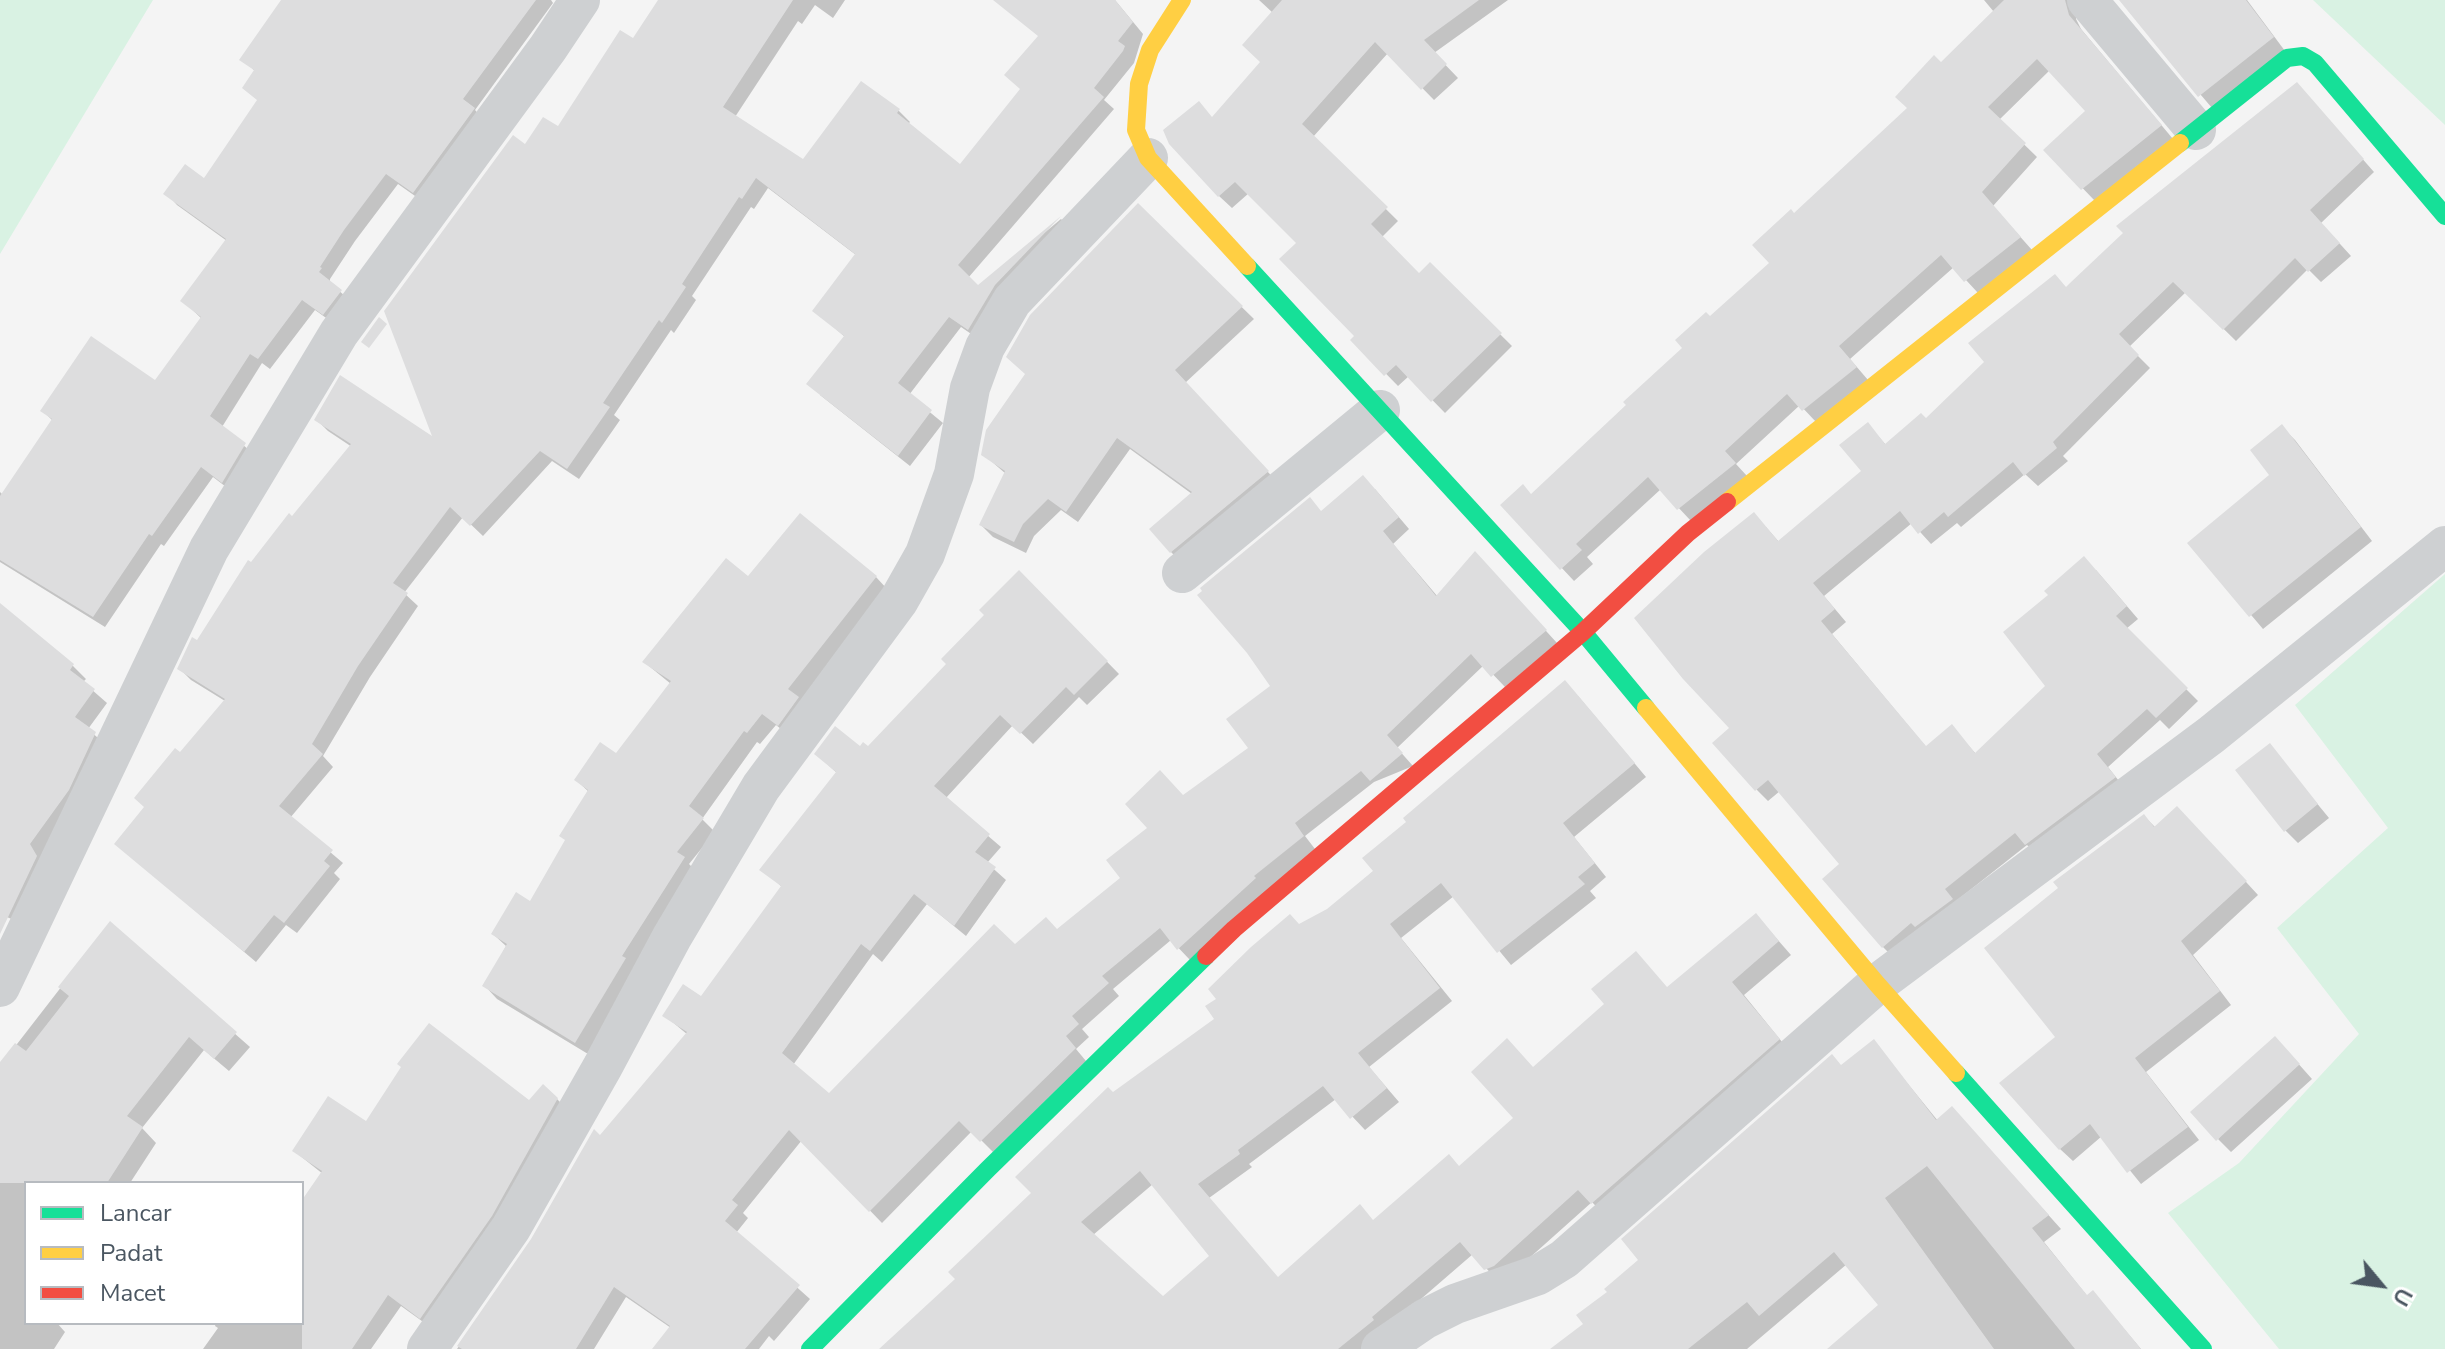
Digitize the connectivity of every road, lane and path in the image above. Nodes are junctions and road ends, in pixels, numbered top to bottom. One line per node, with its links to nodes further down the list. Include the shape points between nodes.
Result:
1 (580, 0): 12 (street, via 339,333 209,549)
2 (1182, 0): 5 (street, via 1150,50 1139,84 1136,130)
3 (2087, 0): 4 (street)
4 (2196, 130): 6 (street, via 2287,58 2303,56 2315,63); 10 (street, via 1688,533)
5 (1148, 158): 7 (street); 13 (street, via 1012,301 975,374 954,474 925,554 899,600 761,787 511,1228)
6 (2445, 216)
7 (1380, 410): 9 (street); 10 (street)
8 (2445, 546): 11 (street, via 2211,735)
9 (1182, 573)
10 (1583, 632): 11 (street); 14 (street, via 1234,929)
11 (1877, 984): 15 (street, via 1564,1259 1538,1275 1455,1304); 16 (street)
12 (0, 987)
13 (427, 1349)
14 (810, 1349)
15 (1381, 1349)
16 (2203, 1349)

